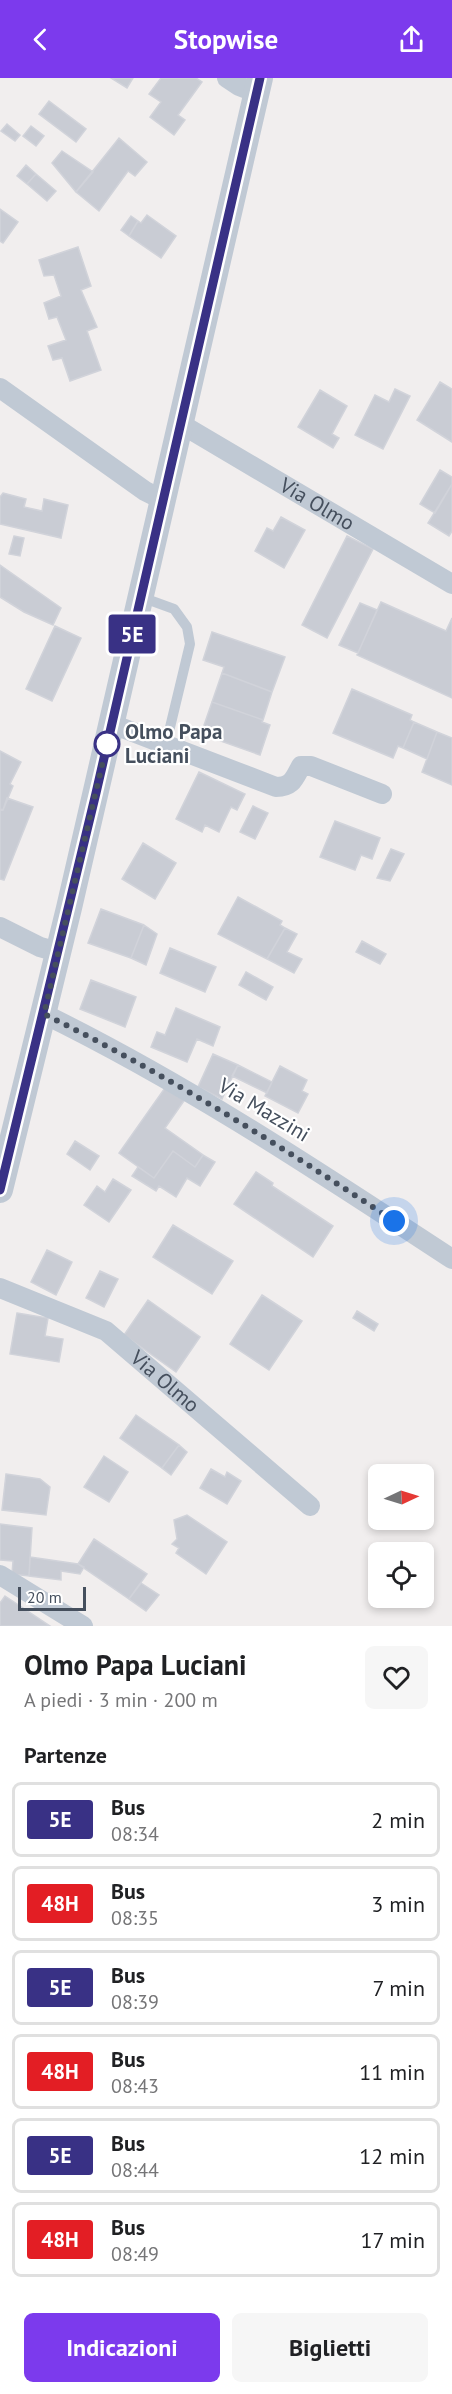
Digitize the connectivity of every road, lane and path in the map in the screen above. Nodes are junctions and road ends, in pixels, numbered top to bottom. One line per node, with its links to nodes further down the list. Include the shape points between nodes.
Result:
1 (227, 78): 2 (street, via 239,86)
2 (259, 85): 4 (street)
3 (0, 388): 5 (street)
4 (181, 424): 5 (street); 6 (street, Via Olmo)
5 (164, 500): 7 (street)
6 (452, 584)
7 (141, 597): 8 (street); 9 (lane, via 174,609 187,627 190,644)
8 (112, 724): 9 (street); 12 (street)
9 (166, 744): 10 (street, via 276,787 286,787 294,781 301,766 311,766)
10 (382, 794)
11 (0, 927): 12 (street)
12 (58, 952): 13 (street)
13 (44, 1014): 14 (street); 15 (street, Via Mazzini, via 158,1074 279,1145)
14 (0, 1190)
15 (452, 1259)
16 (0, 1288): 17 (street, Via Olmo, via 106,1331)
17 (310, 1506)
18 (0, 1575): 19 (street)
19 (83, 1626)

